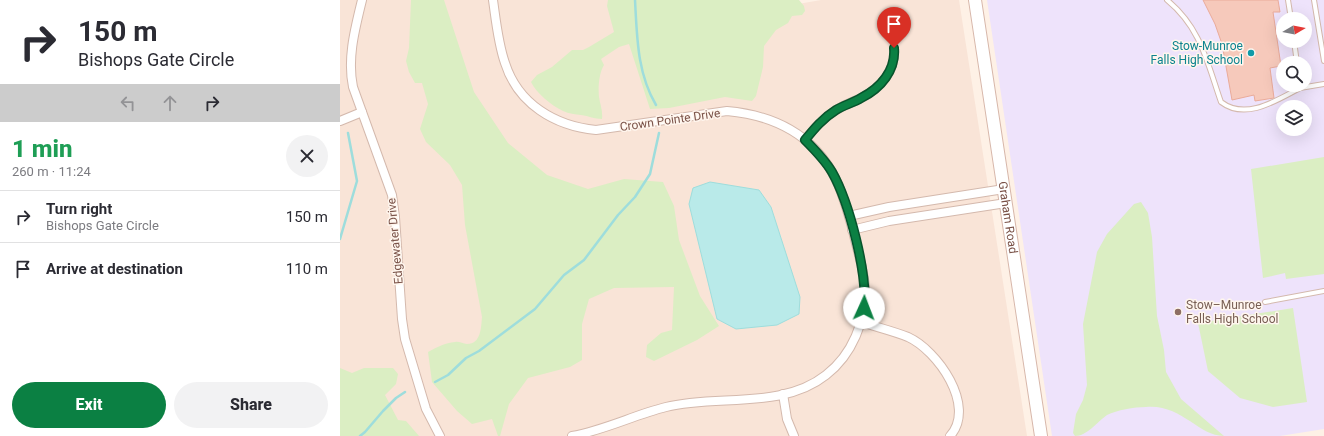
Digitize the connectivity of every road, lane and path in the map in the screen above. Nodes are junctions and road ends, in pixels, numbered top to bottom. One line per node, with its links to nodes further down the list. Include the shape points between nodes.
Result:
1 (362, 0): 13 (street, Edgewater Drive, via 350,59 350,73)
2 (492, 0): 15 (street, Crown Pointe Drive, via 504,62 512,80 530,103 559,122 596,130 709,113 741,112 783,125)
3 (975, 0): 16 (main road, Graham Road)
4 (1167, 0): 12 (lane, via 1181,12 1197,35 1221,102 1228,108 1247,109 1275,103)
5 (1288, 0): 7 (lane)
6 (1314, 0): 9 (lane)
7 (1290, 12)
8 (894, 48): 15 (street, via 893,67 882,82 866,96 841,107 825,118)
9 (1324, 61)
10 (1324, 84): 11 (lane)
11 (1312, 85)
12 (1291, 92)
13 (362, 112): 14 (street); 28 (street, Edgewater Drive, via 393,201 405,339 426,409)
14 (340, 121)
15 (805, 140): 21 (street, Crown Pointe Drive, via 832,172)
16 (1004, 189): 17 (street); 18 (main road, Graham Road)
17 (953, 198): 19 (street); 20 (street)
18 (1006, 203): 20 (street); 32 (main road, Graham Road)
19 (904, 205): 21 (street); 22 (street)
20 (955, 211): 22 (street)
21 (849, 216): 23 (street, Crown Pointe Drive)
22 (907, 218): 23 (street)
23 (852, 230): 26 (street, Crown Pointe Drive, via 865,288)
24 (1324, 291): 25 (lane)
25 (1265, 302)
26 (861, 322): 27 (street, Crown Pointe Drive, via 846,353 830,371 802,389); 31 (street, via 909,338 945,371 953,387 959,410 957,425)
27 (783, 394): 29 (street, Crown Pointe Drive, via 667,407 597,431); 30 (street, via 787,419)
28 (440, 436)
29 (572, 436)
30 (794, 436)
31 (950, 436)
32 (1041, 436)

